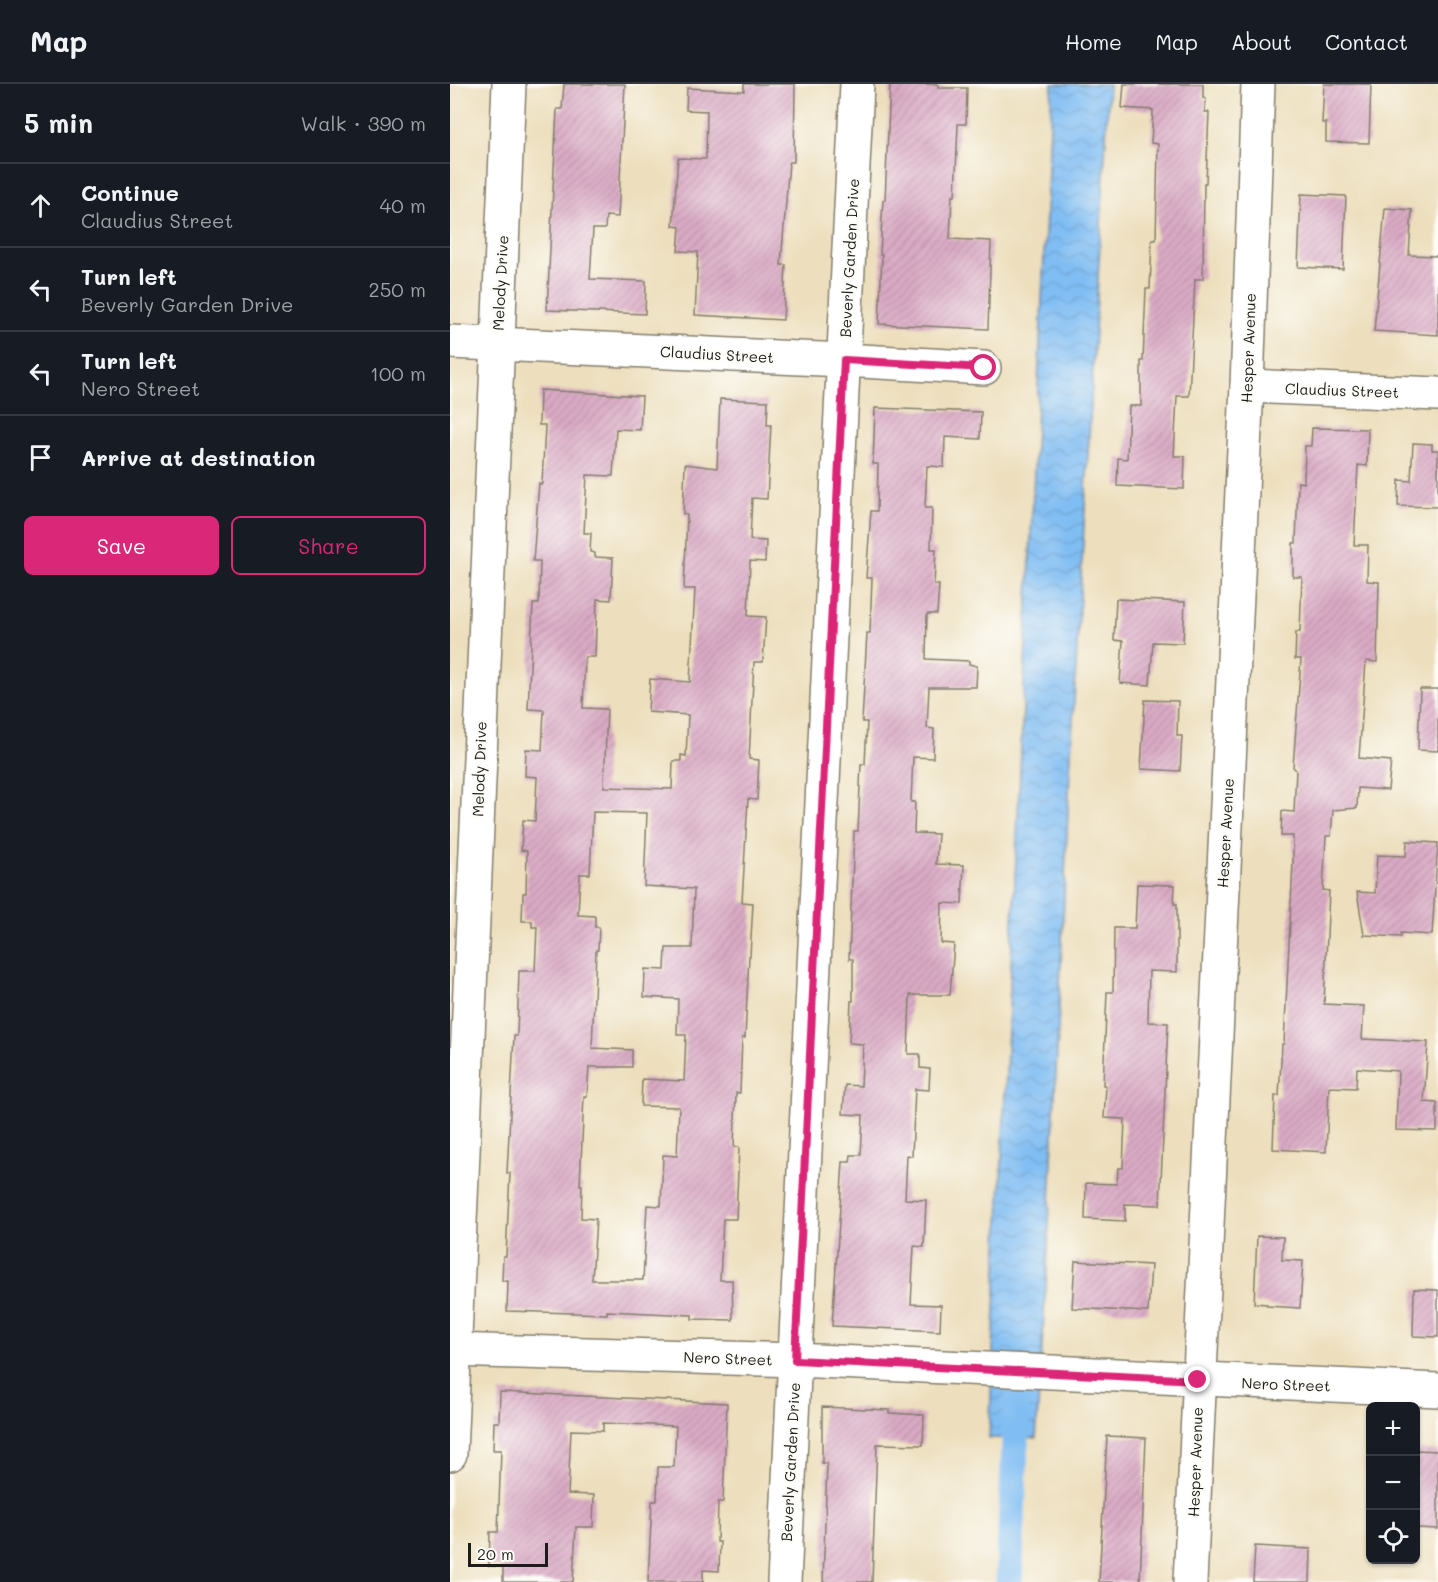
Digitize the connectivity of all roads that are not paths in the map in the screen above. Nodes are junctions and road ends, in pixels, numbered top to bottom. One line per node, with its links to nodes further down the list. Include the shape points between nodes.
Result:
1 (509, 84): 5 (street, Melody Drive)
2 (857, 84): 6 (street, Beverly Garden Drive)
3 (1258, 84): 8 (street, Hesper Avenue)
4 (450, 342): 5 (street, Claudius Street)
5 (497, 344): 6 (street, Claudius Street); 10 (street, Melody Drive)
6 (844, 360): 7 (street, Claudius Street); 11 (street, Beverly Garden Drive)
7 (984, 368)
8 (1247, 386): 9 (street, Claudius Street); 12 (street, Hesper Avenue)
9 (1438, 394)
10 (452, 1350): 11 (street, Nero Street); 14 (street, Melody Drive)
11 (795, 1360): 12 (street, Nero Street); 15 (street, Beverly Garden Drive)
12 (1198, 1380): 13 (street, Nero Street); 16 (street, Hesper Avenue)
13 (1438, 1390)
14 (450, 1454)
15 (784, 1582)
16 (1190, 1582)

